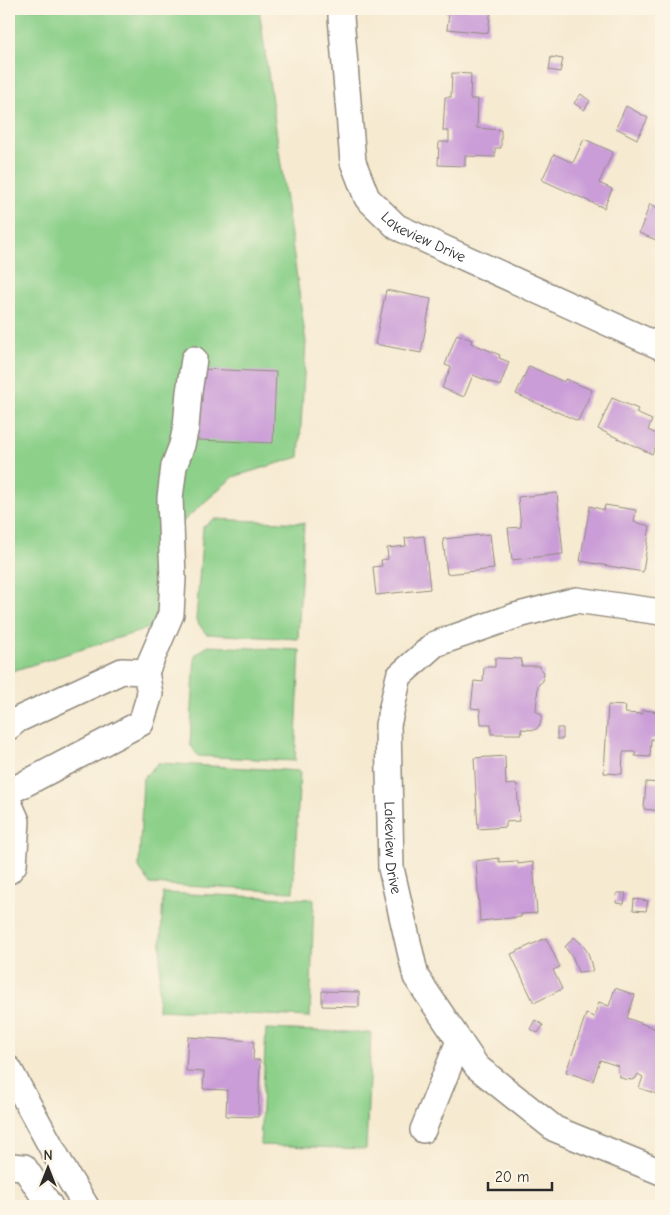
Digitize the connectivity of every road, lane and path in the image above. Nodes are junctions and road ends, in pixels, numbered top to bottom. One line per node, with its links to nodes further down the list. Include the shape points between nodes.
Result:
1 (342, 9): 2 (street, Lakeview Drive, via 340,17 353,162 367,198 397,227)
2 (661, 347)
3 (194, 359): 5 (street, via 186,426 174,466 170,498 171,614)
4 (661, 612): 10 (street, Lakeview Drive, via 576,600 515,616 435,644 399,676 388,725 391,868 416,977)
5 (146, 672): 6 (street, via 122,671 17,720); 7 (street, via 150,694 141,724)
6 (9, 727)
7 (9, 792)
8 (9, 803): 9 (street, via 18,821 14,865)
9 (9, 871)
10 (460, 1041): 12 (street); 14 (street, Lakeview Drive, via 477,1068 555,1129)
11 (9, 1069): 16 (street)
12 (423, 1130)
13 (9, 1166): 15 (street, via 24,1167)
14 (661, 1172)
15 (50, 1206)
16 (86, 1206)

